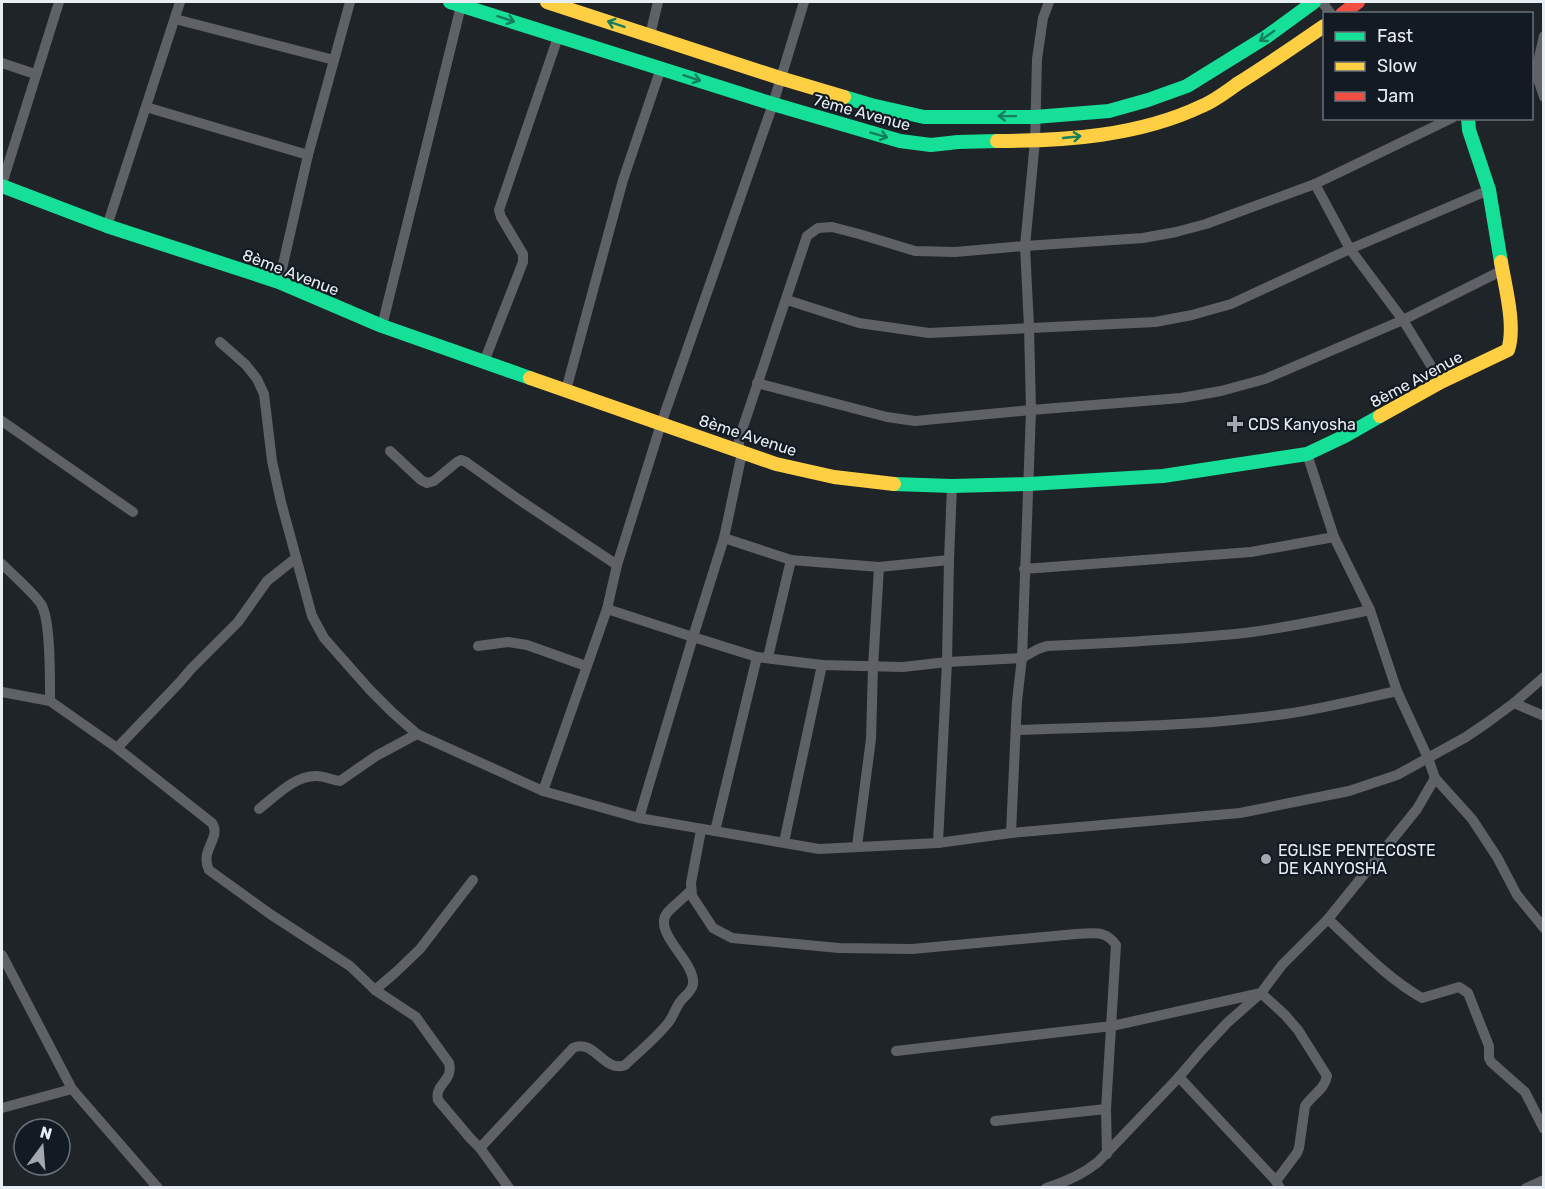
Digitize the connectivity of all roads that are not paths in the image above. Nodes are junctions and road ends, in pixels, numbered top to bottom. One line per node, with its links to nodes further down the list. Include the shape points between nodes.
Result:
1 (59, 2): 21 (street)
2 (180, 2): 13 (street)
3 (350, 2): 18 (street)
4 (547, 2): 11 (street, 7ème Avenue)
5 (658, 2): 15 (street)
6 (804, 2): 22 (street)
7 (1049, 2): 26 (street, via 1037,60)
8 (1314, 2): 26 (street, 7ème Avenue, one-way to 26, via 1187,86 1108,111)
9 (1359, 2): 12 (street)
10 (458, 3): 16 (street, 7ème Avenue, one-way to 16); 41 (street)
11 (572, 5): 15 (street, 7ème Avenue, one-way to 11)
12 (1345, 12)
13 (175, 19): 18 (street); 25 (street)
14 (1323, 27): 29 (street, 7ème Avenue, one-way to 14, via 1107,134 1161,122 1192,110 1256,73)
15 (650, 35): 22 (street, 7ème Avenue)
16 (558, 36): 20 (street, 7ème Avenue); 44 (street, via 501,201 501,216 523,254 523,262)
17 (1544, 36): 23 (street, via 1537,76)
18 (334, 60): 30 (street)
19 (2, 63): 21 (street)
20 (661, 68): 24 (street, 7ème Avenue, one-way to 24); 47 (street, via 623,180)
21 (35, 74): 32 (street)
22 (780, 78): 24 (street); 26 (street, 7ème Avenue, one-way to 22, via 924,117)
23 (1544, 97)
24 (773, 104): 29 (street, 7ème Avenue, one-way to 29, via 900,141 931,145); 50 (street)
25 (146, 107): 30 (street); 34 (street)
26 (1035, 117): 29 (street)
27 (1448, 120): 31 (street)
28 (1468, 120): 33 (street)
29 (1035, 141): 35 (street)
30 (308, 155): 38 (street)
31 (1315, 184): 35 (street, via 1176,232); 36 (street)
32 (2, 185): 34 (street, 8ème Avenue)
33 (1489, 190): 36 (street); 37 (street)
34 (107, 226): 38 (street, 8ème Avenue)
35 (1025, 246): 39 (street, via 915,251 832,227 818,228 807,236); 42 (street)
36 (1350, 249): 40 (street); 42 (street, via 1231,304 1192,315 1155,322)
37 (1503, 270): 40 (street); 45 (street, 8ème Avenue, via 1510,315 1508,350)
38 (279, 282): 41 (street, 8ème Avenue)
39 (787, 300): 42 (street, via 859,323 928,333); 46 (street)
40 (1403, 320): 45 (street); 48 (street, via 1264,379 1221,391)
41 (382, 326): 44 (street, 8ème Avenue)
42 (1029, 327): 48 (street)
43 (220, 342): 59 (street, via 246,365 264,394 272,461)
44 (484, 362): 47 (street, 8ème Avenue)
45 (1441, 382): 53 (street, 8ème Avenue)
46 (757, 383): 48 (street, via 903,420); 52 (street, via 739,439)
47 (566, 390): 50 (street, 8ème Avenue)
48 (1031, 410): 54 (street)
49 (2, 421): 56 (street)
50 (661, 424): 52 (street, 8ème Avenue); 63 (street)
51 (390, 451): 63 (street, via 427,483 457,462 466,462)
52 (742, 453): 55 (street, 8ème Avenue, via 834,477); 58 (street)
53 (1307, 454): 54 (street, 8ème Avenue, via 1163,476); 57 (street)
54 (1029, 484): 55 (street, 8ème Avenue); 65 (street)
55 (952, 486): 61 (street)
56 (134, 512)
57 (1334, 537): 65 (street, via 1251,552); 67 (street)
58 (724, 538): 60 (street); 68 (street)
59 (296, 558): 83 (street, via 312,616 324,638 370,690); 84 (street, via 267,581 238,622)
60 (791, 560): 64 (street); 70 (street)
61 (949, 560): 64 (street); 72 (street)
62 (2, 564): 79 (street, via 45,611)
63 (617, 565): 66 (street)
64 (879, 567): 75 (street)
65 (1024, 569): 71 (street)
66 (607, 609): 68 (street); 74 (street)
67 (1370, 610): 71 (street, via 1243,633 1047,646); 77 (street)
68 (693, 637): 70 (street); 89 (street)
69 (478, 646): 74 (street, via 508,642 527,645)
70 (762, 657): 73 (street); 91 (street)
71 (1022, 658): 72 (street); 82 (street)
72 (947, 662): 75 (street); 94 (street)
73 (822, 665): 75 (street); 93 (street)
74 (586, 666): 87 (street)
75 (873, 667): 95 (street, via 871,739)
76 (1544, 677): 80 (street)
77 (1396, 691): 82 (street, via 1262,717); 85 (street)
78 (2, 692): 79 (street)
79 (50, 701): 84 (street)
80 (1514, 703): 81 (street); 85 (street)
81 (1544, 716)
82 (1016, 730): 92 (street)
83 (417, 734): 87 (street); 88 (street, via 340,781 321,776 302,778)
84 (117, 748): 101 (street, via 212,823 215,833 206,854 209,870 350,966)
85 (1428, 758): 86 (street); 92 (street, via 1397,776 1240,813)
86 (1435, 778): 98 (street, via 1417,809); 99 (street, via 1472,819 1517,895)
87 (543, 791): 89 (street)
88 (259, 809)
89 (639, 818): 90 (street)
90 (701, 830): 91 (street); 97 (street)
91 (715, 831): 93 (street)
92 (1011, 833): 94 (street)
93 (784, 842): 95 (street, via 819,849)
94 (938, 843): 95 (street)
95 (857, 846)
96 (473, 880): 101 (street, via 420,949)
97 (691, 890): 103 (street, via 713,928 732,938 839,948 912,949 1103,933 1116,945); 111 (street, via 663,922 693,984 669,1022 619,1068 587,1047 573,1048)
98 (1328, 919): 102 (street, via 1282,965); 110 (street, via 1391,976 1422,998 1459,987 1468,993 1489,1046 1491,1062 1525,1092)
99 (1544, 928)
100 (2, 955): 106 (street)
101 (375, 990): 111 (street, via 417,1017 449,1063 451,1070 439,1090 438,1100)
102 (1261, 993): 103 (street); 105 (street, via 1227,1023); 114 (street, via 1298,1029 1327,1076 1305,1106 1297,1153)
103 (1112, 1026): 104 (street); 108 (street)
104 (896, 1051)
105 (1179, 1077): 112 (street); 114 (street)
106 (72, 1089): 107 (street); 115 (street)
107 (2, 1108)
108 (1106, 1109): 109 (street); 112 (street)
109 (995, 1121)
110 (1544, 1129)
111 (480, 1148): 116 (street)
112 (1107, 1154): 117 (street, via 1087,1171)
113 (1544, 1180): 118 (street)
114 (1278, 1184)
115 (158, 1188)
116 (509, 1188)
117 (1046, 1188)
118 (1526, 1188)

